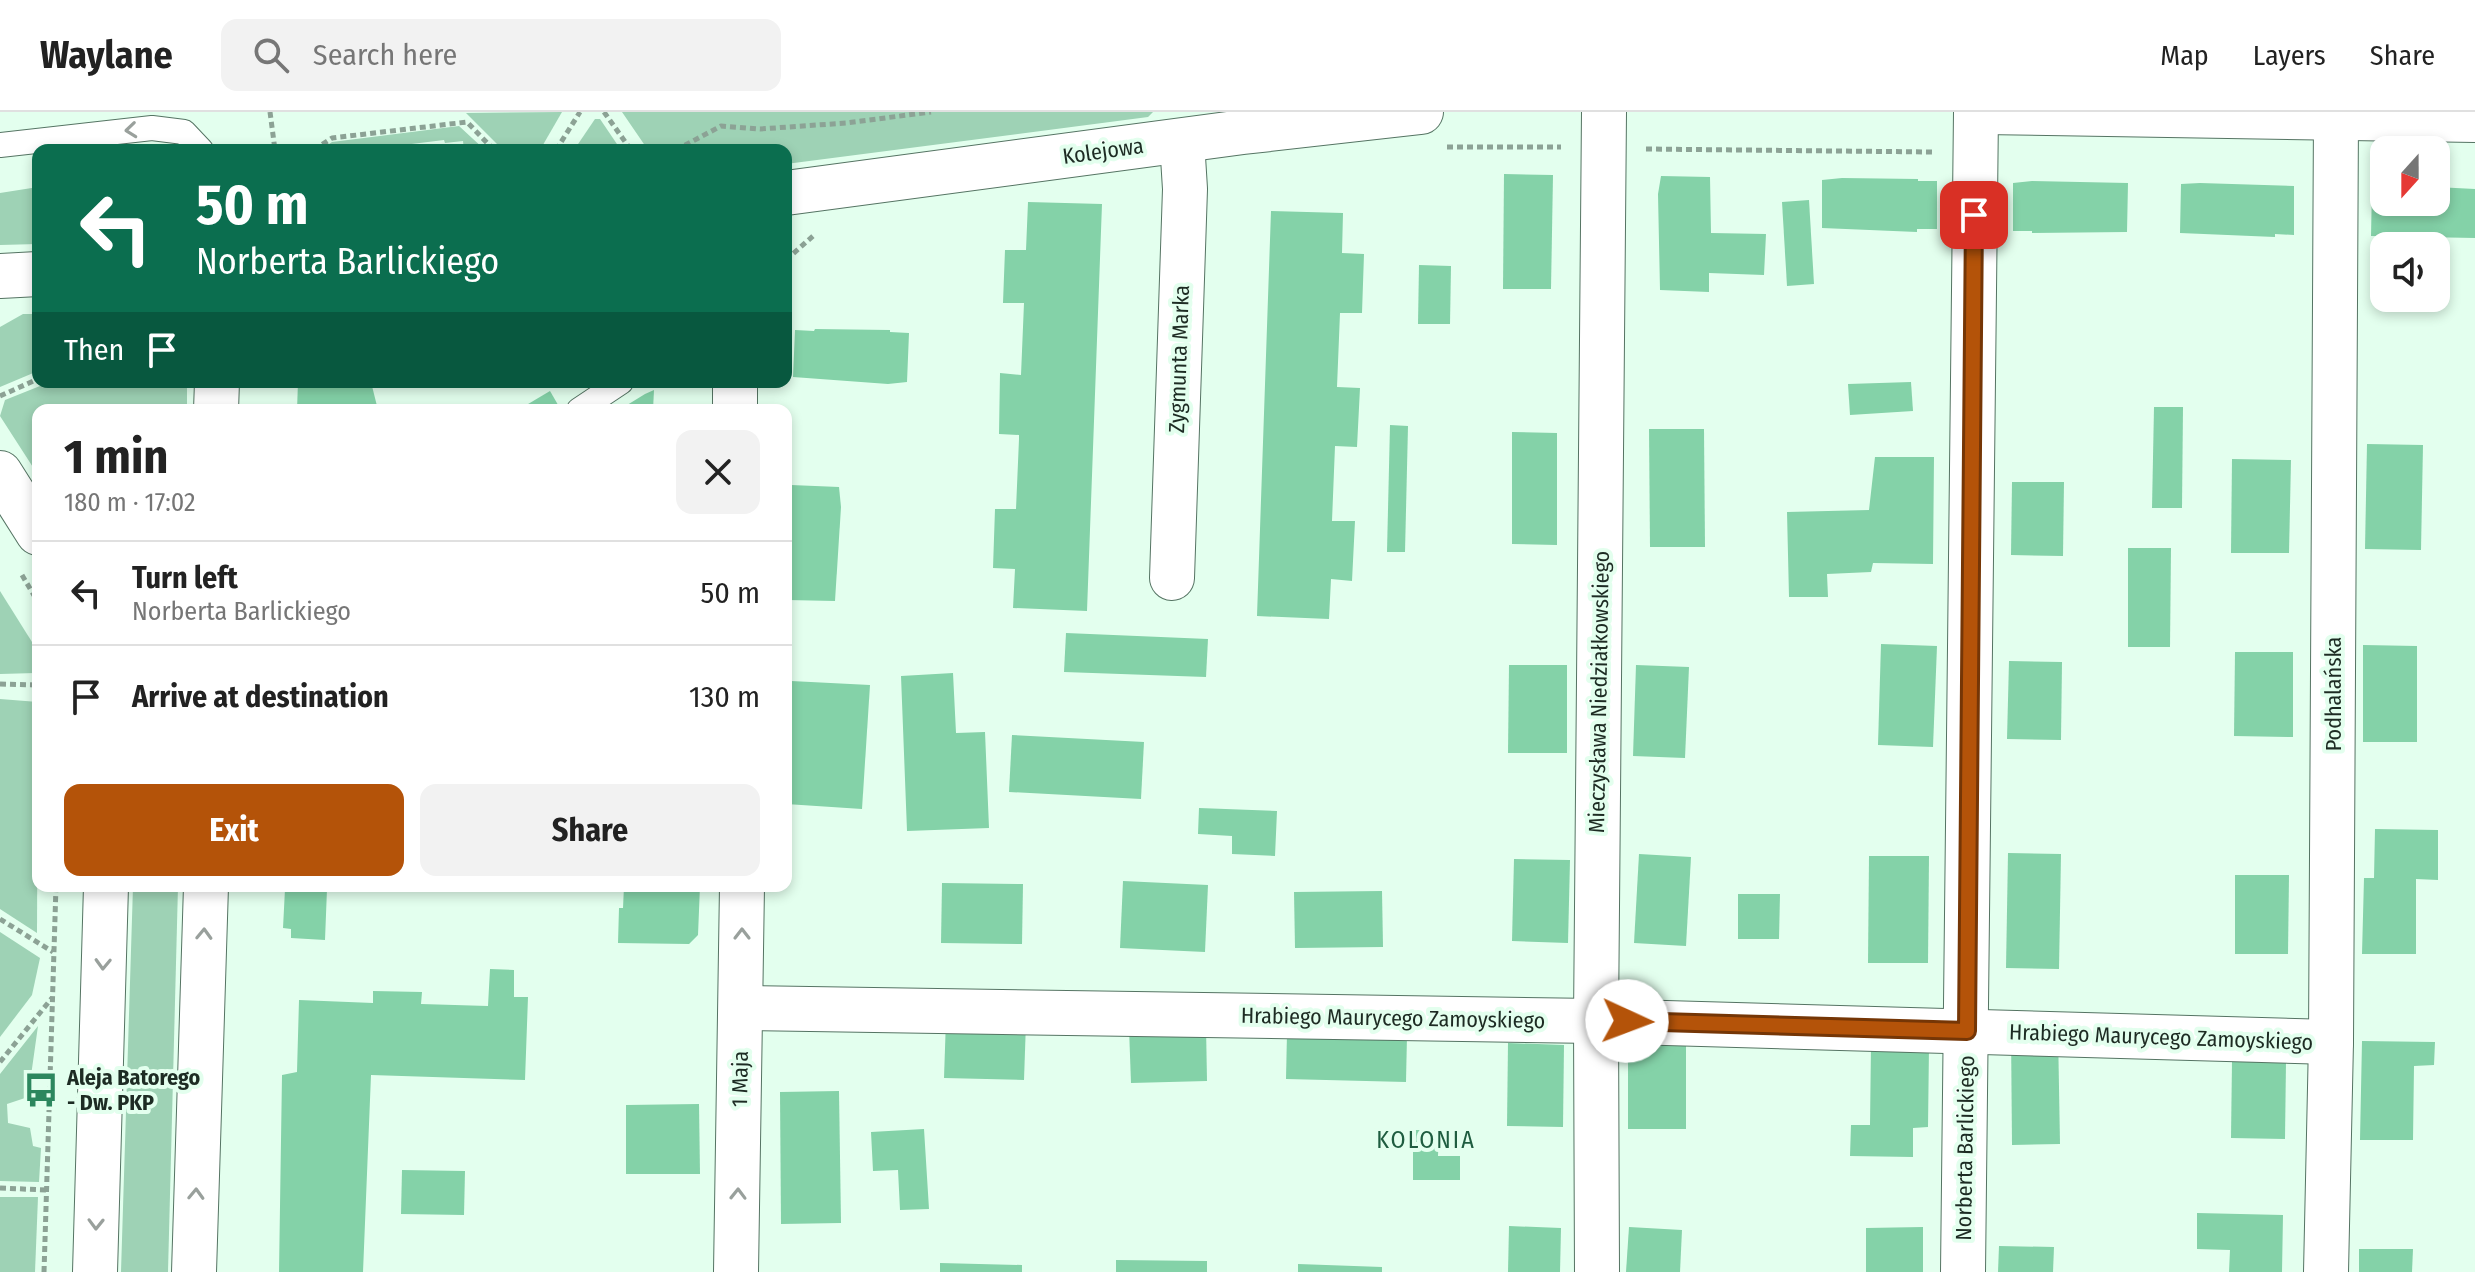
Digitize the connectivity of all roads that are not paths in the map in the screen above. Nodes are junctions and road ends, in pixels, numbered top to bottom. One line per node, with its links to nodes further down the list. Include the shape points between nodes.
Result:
1 (1421, 112): 7 (street, Kolejowa)
2 (1604, 112): 22 (street, Mieczysława Niedziałkowskiego)
3 (1976, 112): 23 (street, Norberta Barlickiego)
4 (1983, 112): 5 (street)
5 (2336, 117): 6 (street); 24 (street, Podhalańska)
6 (2475, 120)
7 (1182, 141): 10 (street, Kolejowa); 17 (street, Zygmunta Marka, via 1185,189)
8 (195, 144): 9 (lane, one-way to 9, via 184,132 152,128)
9 (0, 145)
10 (792, 192)
11 (32, 274): 12 (street)
12 (0, 276)
13 (612, 388): 14 (lane)
14 (588, 404)
15 (0, 473): 16 (street)
16 (32, 524)
17 (1172, 578)
18 (106, 892): 25 (street, one-way to 25)
19 (206, 892): 26 (street, one-way to 19)
20 (742, 892): 21 (street, 1 Maja, one-way to 20)
21 (742, 1008): 22 (street, Hrabiego Maurycego Zamoyskiego); 27 (street, 1 Maja, one-way to 21)
22 (1596, 1021): 23 (street, Hrabiego Maurycego Zamoyskiego); 28 (street, Mieczysława Niedziałkowskiego)
23 (1967, 1031): 24 (street, Hrabiego Maurycego Zamoyskiego); 29 (street, Norberta Barlickiego)
24 (2331, 1042): 30 (street, Podhalańska)
25 (95, 1272)
26 (194, 1272)
27 (736, 1272)
28 (1597, 1272)
29 (1963, 1272)
30 (2326, 1272)

